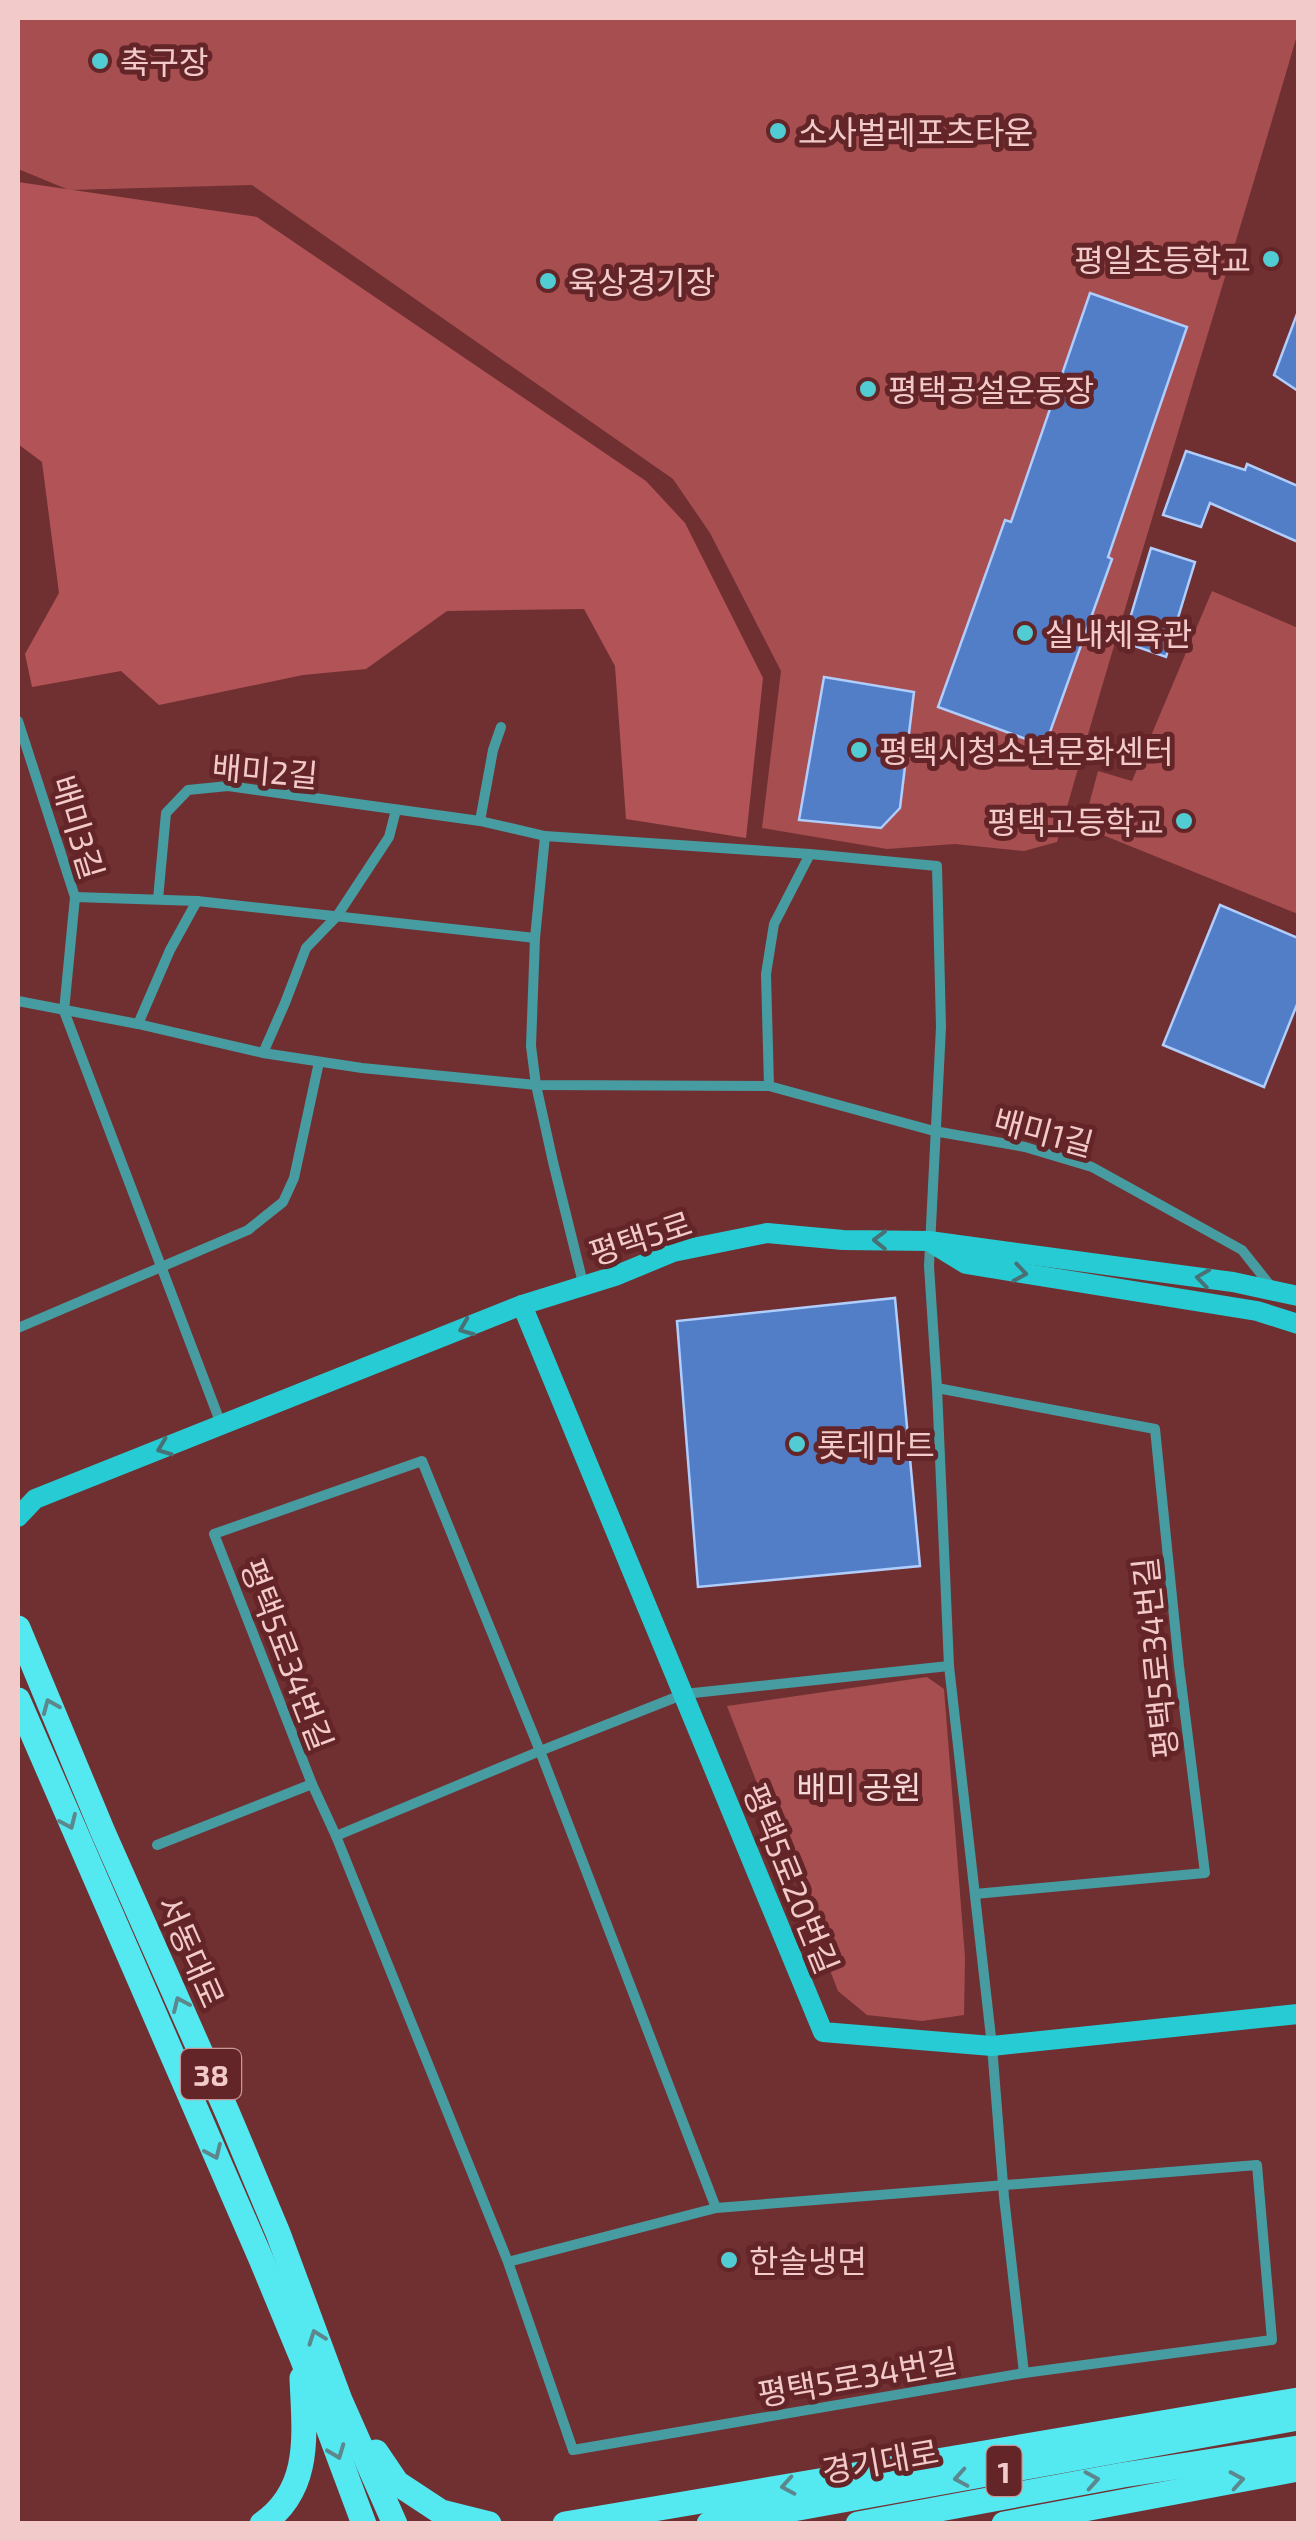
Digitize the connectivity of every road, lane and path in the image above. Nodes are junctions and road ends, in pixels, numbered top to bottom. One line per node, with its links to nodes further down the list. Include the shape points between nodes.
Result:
1 (18, 721): 7 (street, 배미3길)
2 (501, 728): 4 (street)
3 (396, 810): 4 (street, 배미2길); 8 (street, 배미2길, via 228,786 188,790 166,813); 10 (street, via 389,837)
4 (480, 821): 5 (street, 배미2길)
5 (545, 836): 6 (street, 배미2길); 11 (street)
6 (810, 854): 18 (street, via 774,924 766,974); 19 (street, 배미2길, via 937,866)
7 (75, 897): 8 (street); 13 (street, 배미3길)
8 (158, 899): 9 (street)
9 (196, 901): 10 (street); 14 (street)
10 (337, 916): 11 (street); 15 (street, via 306,948)
11 (535, 938): 17 (street)
12 (18, 1002): 13 (street, 배미1길)
13 (64, 1011): 14 (street, 배미1길); 21 (street)
14 (138, 1024): 15 (street, 배미1길)
15 (263, 1052): 16 (street, 배미1길)
16 (319, 1062): 17 (street, 배미1길); 21 (street, via 283,1202 248,1230)
17 (536, 1085): 18 (street, 배미1길); 22 (street)
18 (769, 1086): 19 (street, 배미1길)
19 (934, 1131): 20 (street); 23 (street, 배미1길, via 1092,1166 1242,1250)
20 (929, 1241): 22 (street, 평택5로, one-way to 22, via 767,1233 673,1252); 23 (street, 평택5로, one-way to 20); 26 (street, one-way to 26, via 966,1264 1257,1311); 28 (street)
21 (162, 1266): 27 (street); 29 (street)
22 (584, 1287): 25 (street, 평택5로)
23 (1272, 1289): 24 (street, 평택5로)
24 (1298, 1296)
25 (522, 1306): 29 (street, 평택5로, one-way to 29); 34 (street, 평택5로20번길)
26 (1298, 1325)
27 (18, 1328)
28 (937, 1388): 33 (street); 40 (street, 평택5로34번길, via 1156,1429 1205,1873)
29 (222, 1425): 30 (street, 평택5로, one-way to 30)
30 (26, 1497): 31 (street)
31 (18, 1517)
32 (18, 1628): 48 (main road, 서동대로 / 38, one-way to 32, via 236,2131)
33 (949, 1666): 34 (street); 40 (street)
34 (684, 1694): 36 (street); 42 (street, 평택5로20번길, via 823,2032)
35 (18, 1700): 46 (main road, 서동대로 / 38, one-way to 46)
36 (540, 1750): 37 (street, 평택5로34번길, via 422,1461 214,1534); 38 (street); 44 (street, 평택5로34번길)
37 (312, 1784): 38 (street, 평택5로34번길); 39 (street)
38 (336, 1836): 45 (street, 평택5로34번길)
39 (157, 1845)
40 (975, 1894): 42 (street)
41 (1298, 2014): 42 (street, 평택5로20번길)
42 (992, 2046): 43 (street)
43 (1004, 2186): 44 (street); 47 (street); 47 (street, 평택5로34번길, via 1257,2165 1272,2340)
44 (716, 2208): 45 (street)
45 (508, 2262): 47 (street, 평택5로34번길, via 573,2450)
46 (302, 2358): 53 (main road, via 301,2468 291,2495); 54 (main road, 서동대로 / 38, one-way to 54)
47 (1024, 2373)
48 (340, 2400): 55 (main road, 서동대로 / 38); 56 (main road, via 398,2484 441,2512)
49 (1298, 2400): 57 (main road, one-way to 57)
50 (1298, 2418): 58 (main road, 경기대로 / 1, one-way to 58)
51 (1298, 2448): 59 (main road, 경기대로 / 1, one-way to 51)
52 (1298, 2468): 60 (main road, one-way to 52)
53 (262, 2524)
54 (364, 2524)
55 (395, 2524)
56 (489, 2524)
57 (564, 2524)
58 (709, 2524)
59 (858, 2524)
60 (1004, 2524)

